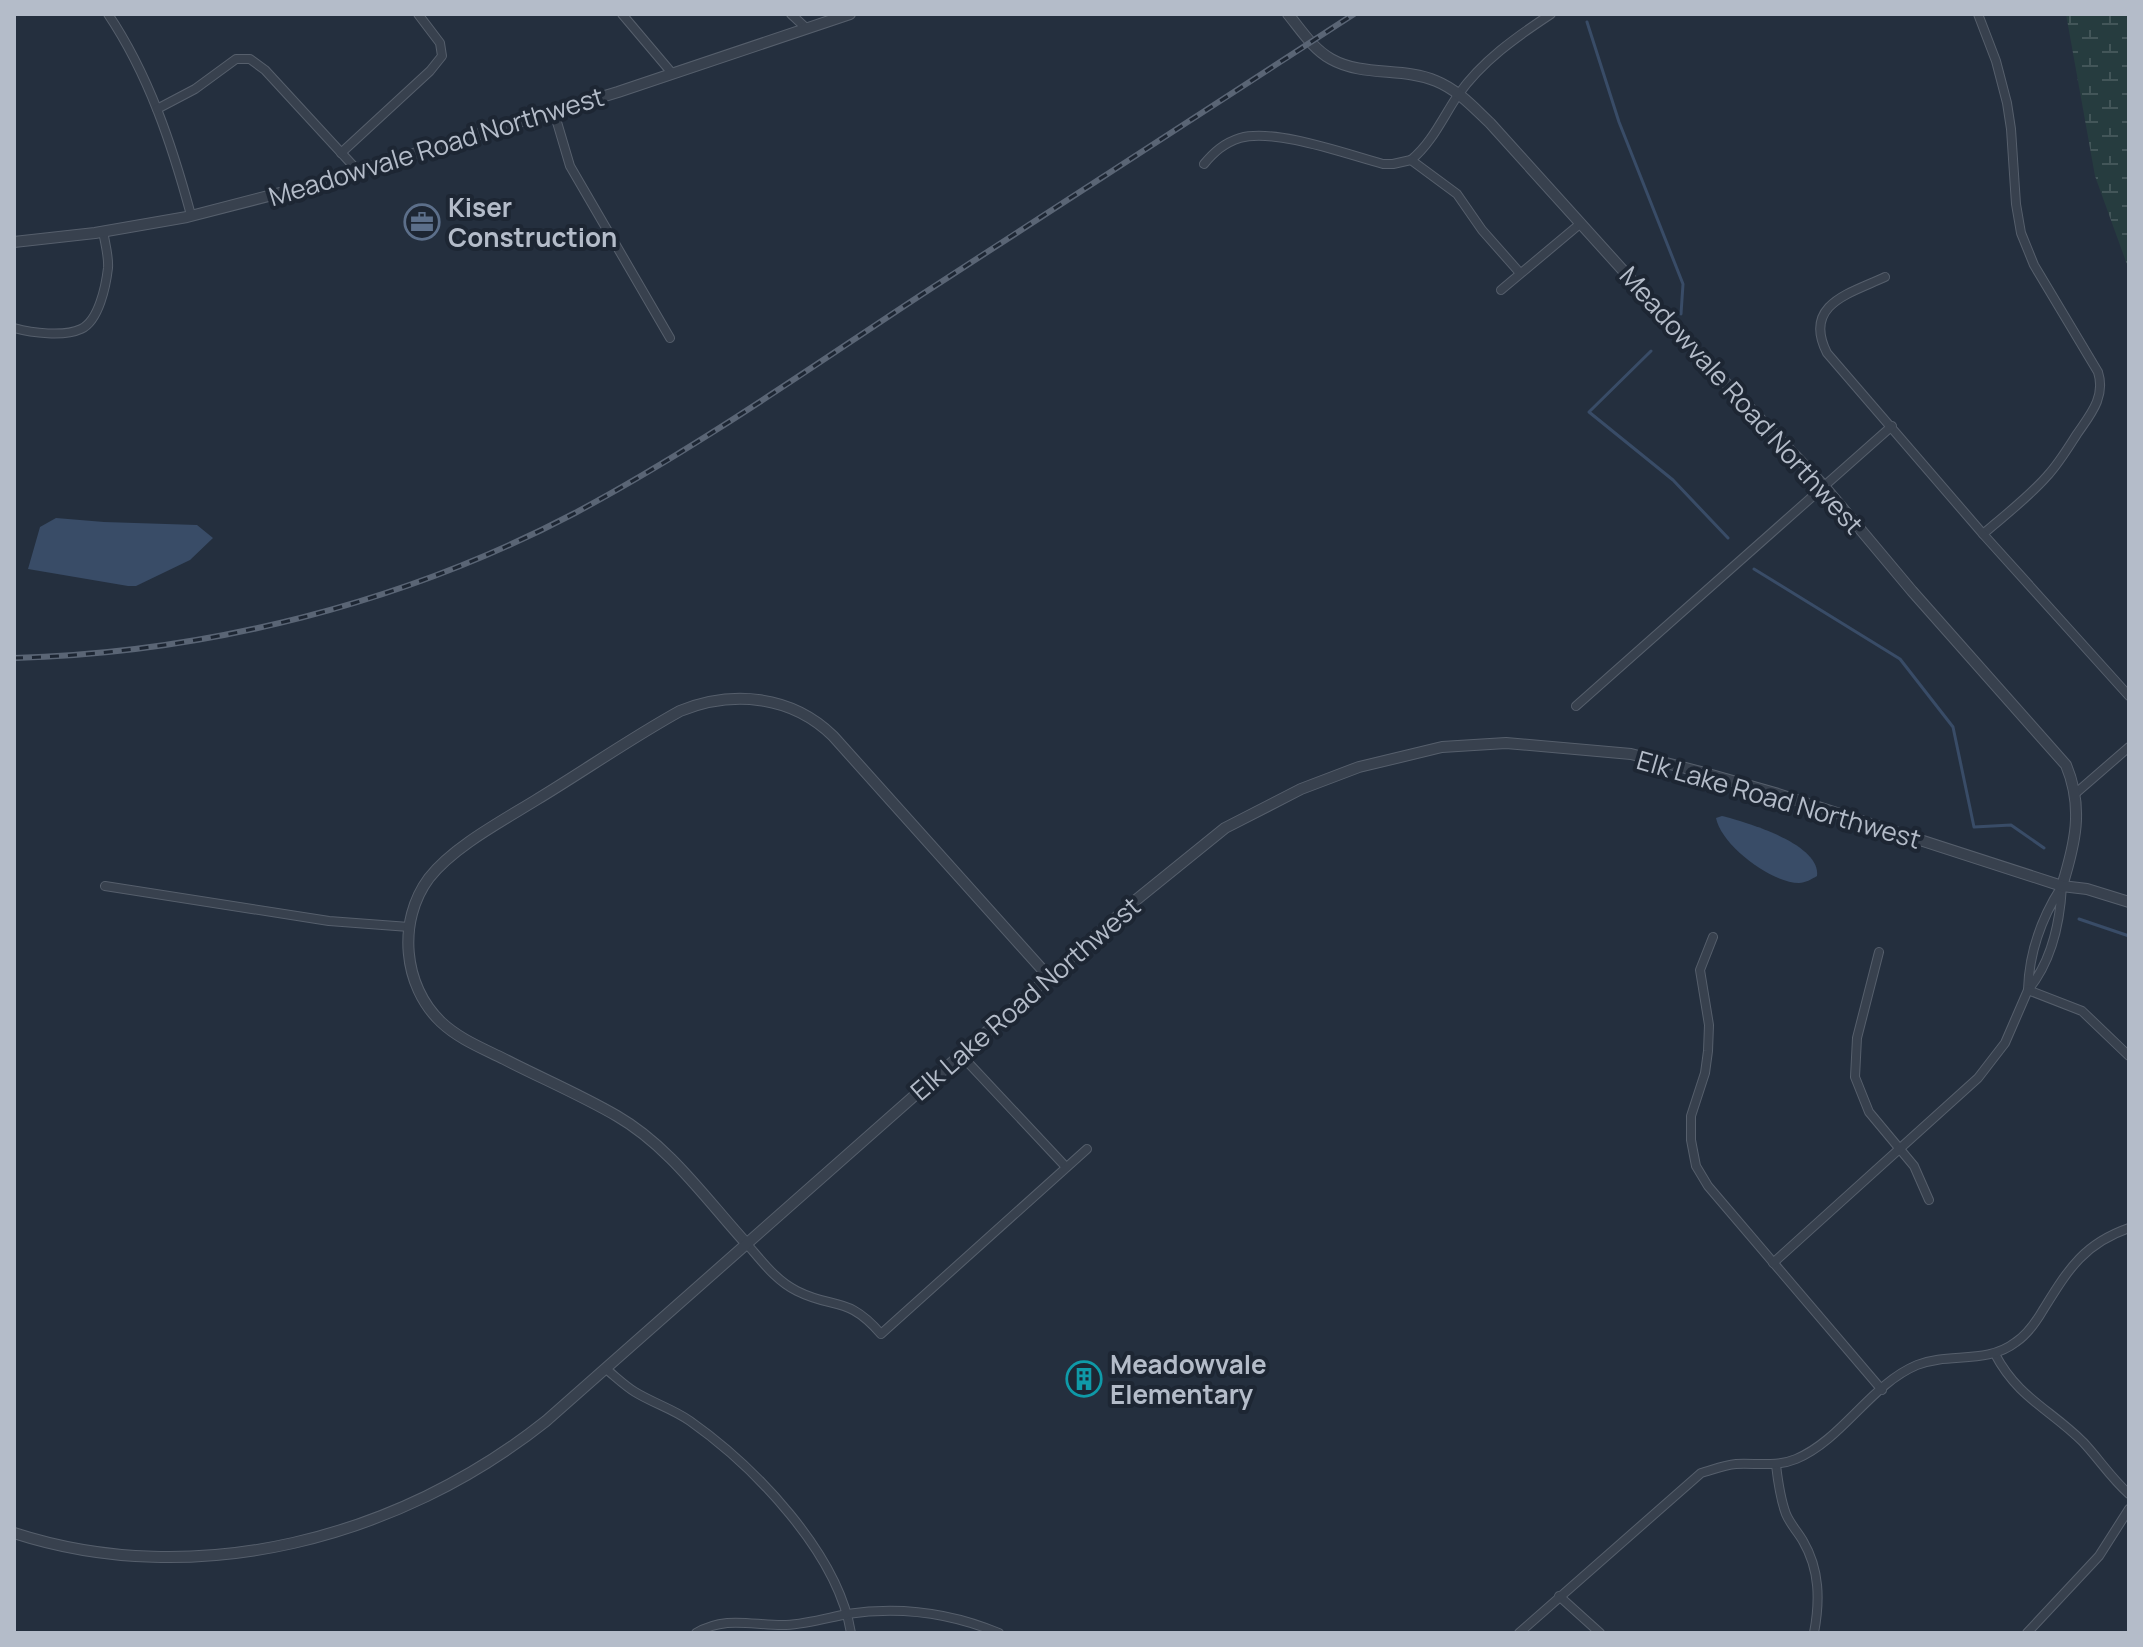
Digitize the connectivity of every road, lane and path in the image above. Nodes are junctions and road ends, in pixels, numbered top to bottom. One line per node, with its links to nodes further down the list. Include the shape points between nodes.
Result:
1 (108, 14): 12 (street)
2 (418, 14): 14 (street, via 440,43 442,56)
3 (622, 14): 10 (street)
4 (791, 14): 9 (street)
5 (850, 14): 9 (street, Meadowvale Road Northwest)
6 (1288, 14): 11 (street, Meadowvale Road Northwest, via 1332,59 1423,77)
7 (1551, 14): 11 (street, via 1490,58)
8 (1978, 14): 29 (street, via 2007,103 2021,233 2034,265 2098,372 2101,390 2093,411 2048,476)
9 (806, 28): 10 (street, Meadowvale Road Northwest)
10 (671, 72): 13 (street, Meadowvale Road Northwest)
11 (1459, 94): 15 (street); 19 (street, Meadowvale Road Northwest)
12 (157, 109): 14 (street, via 230,62 250,59); 18 (street)
13 (554, 112): 17 (street, Meadowvale Road Northwest); 26 (street, via 570,166)
14 (341, 153): 17 (street)
15 (1411, 160): 16 (street, via 1383,164 1253,136 1220,147); 22 (street, via 1457,194)
16 (1204, 164)
17 (358, 171): 18 (street, Meadowvale Road Northwest)
18 (191, 215): 20 (street, Meadowvale Road Northwest)
19 (1581, 223): 22 (street); 28 (street, Meadowvale Road Northwest)
20 (103, 231): 21 (street, Meadowvale Road Northwest); 25 (street, via 108,266 94,317 83,329)
21 (14, 242)
22 (1520, 273): 24 (street)
23 (1885, 277): 27 (street, via 1833,302 1823,315 1820,332 1827,353)
24 (1501, 290)
25 (14, 328)
26 (670, 338)
27 (1892, 426): 28 (street); 29 (street)
28 (1824, 486): 31 (street); 33 (street, Meadowvale Road Northwest, via 2052,746)
29 (1983, 534): 30 (street)
30 (2129, 696)
31 (1576, 706)
32 (2129, 747): 33 (street)
33 (2076, 793): 35 (street, Meadowvale Road Northwest, via 2075,831)
34 (105, 886): 37 (street, via 329,921)
35 (2062, 886): 36 (street, Elk Lake Road Northwest); 40 (street, Elk Lake Road Northwest, via 1775,793 1631,754 1506,743 1442,747 1359,767 1301,789 1225,828); 41 (street, via 2046,911); 41 (street, via 2060,917 2041,973)
36 (2129, 902)
37 (409, 927): 40 (street, via 428,880 470,843 680,711 746,698 796,710 826,729); 49 (street, via 416,984 442,1023 466,1041 633,1126 676,1164)
38 (1713, 937): 50 (street, via 1700,970 1708,1051 1691,1116 1691,1140 1696,1166 1708,1186)
39 (1879, 952): 45 (street, via 1857,1038 1855,1077 1869,1112)
40 (1049, 977): 42 (street, Elk Lake Road Northwest)
41 (2028, 990): 43 (street, via 2082,1011); 45 (street, via 1992,1062)
42 (961, 1055): 46 (street); 49 (street, Elk Lake Road Northwest)
43 (2129, 1056)
44 (1087, 1149): 46 (street)
45 (1900, 1149): 47 (street); 50 (street)
46 (1066, 1167): 49 (street, via 881,1334 849,1306 785,1284)
47 (1929, 1200)
48 (2129, 1228): 51 (street, via 2086,1250 2030,1330)
49 (746, 1243): 52 (street, Elk Lake Road Northwest)
50 (1773, 1263): 53 (street)
51 (1995, 1354): 53 (street, via 1926,1362); 55 (street, via 2023,1394 2075,1434)
52 (606, 1369): 57 (street, Elk Lake Road Northwest, via 509,1450 464,1478 385,1516 322,1538 231,1554 159,1556 45,1543); 59 (street, via 734,1455 817,1548)
53 (1882, 1390): 54 (street, via 1808,1452)
54 (1776, 1465): 58 (street, via 1733,1464 1701,1473); 65 (street, via 1787,1517 1817,1574)
55 (2129, 1494)
56 (2129, 1509): 66 (street, via 2099,1556)
57 (14, 1533)
58 (1559, 1596): 63 (street); 64 (street)
59 (848, 1614): 60 (street, via 786,1625 735,1620); 61 (street); 62 (street, via 925,1613)
60 (696, 1633)
61 (851, 1633)
62 (999, 1633)
63 (1519, 1633)
64 (1600, 1633)
65 (1814, 1633)
66 (2027, 1633)

